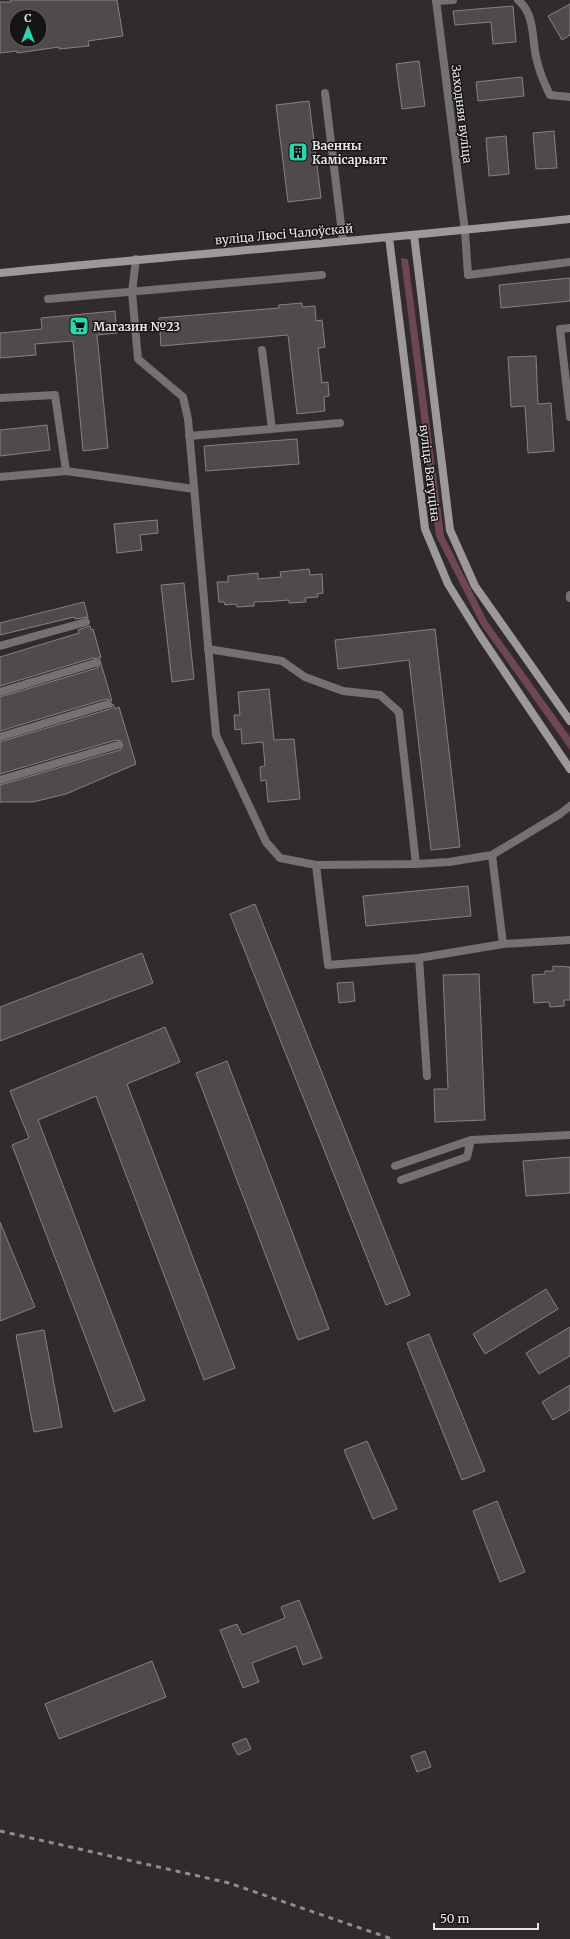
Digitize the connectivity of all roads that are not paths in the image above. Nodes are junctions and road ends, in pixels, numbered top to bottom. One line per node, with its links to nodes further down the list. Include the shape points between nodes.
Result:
1 (453, 0): 3 (street)
2 (518, 0): 5 (street, via 530,16 536,58 550,95)
3 (436, 1): 7 (street, Заходняя вуліца)
4 (325, 93): 10 (street)
5 (570, 97)
6 (570, 219): 7 (street, вуліца Люсі Чалоўскай)
7 (464, 231): 8 (street, вуліца Люсі Чалоўскай); 12 (street, Заходняя вуліца, via 468,275)
8 (414, 235): 9 (street, вуліца Люсі Чалоўскай); 33 (street, вуліца Ватуціна, via 450,530 474,586)
9 (389, 237): 10 (street, вуліца Люсі Чалоўскай); 36 (street, вуліца Ватуціна, via 425,529 448,584)
10 (343, 241): 11 (street, вуліца Люсі Чалоўскай)
11 (136, 259): 13 (street, вуліца Люсі Чалоўскай); 15 (street)
12 (570, 262)
13 (0, 273)
14 (322, 275): 15 (street)
15 (132, 292): 16 (street); 23 (street, via 138,359 183,397)
16 (48, 299)
17 (570, 328): 20 (street, via 560,330)
18 (262, 350): 22 (street)
19 (0, 398): 24 (street, via 55,395)
20 (570, 417)
21 (340, 423): 22 (street)
22 (272, 429): 23 (street)
23 (189, 436): 26 (street)
24 (66, 471): 25 (street); 26 (street)
25 (0, 477)
26 (194, 489): 29 (street)
27 (86, 622): 28 (street)
28 (0, 646)
29 (208, 650): 40 (street, via 282,660 305,677 343,691 380,695 399,712); 41 (street, via 216,735 266,842 280,858)
30 (95, 663): 31 (street)
31 (0, 692)
32 (108, 704): 34 (street)
33 (570, 721)
34 (0, 738)
35 (118, 745): 37 (street)
36 (570, 769)
37 (0, 780)
38 (570, 806): 39 (street)
39 (492, 855): 40 (street); 43 (street)
40 (416, 864): 41 (street)
41 (316, 866): 44 (street, via 328,965)
42 (570, 940): 43 (street)
43 (503, 944): 44 (street)
44 (419, 958): 45 (street)
45 (427, 1076)
46 (570, 1135): 47 (street)
47 (471, 1140): 48 (street); 49 (street, via 467,1157)
48 (395, 1166)
49 (401, 1180)

